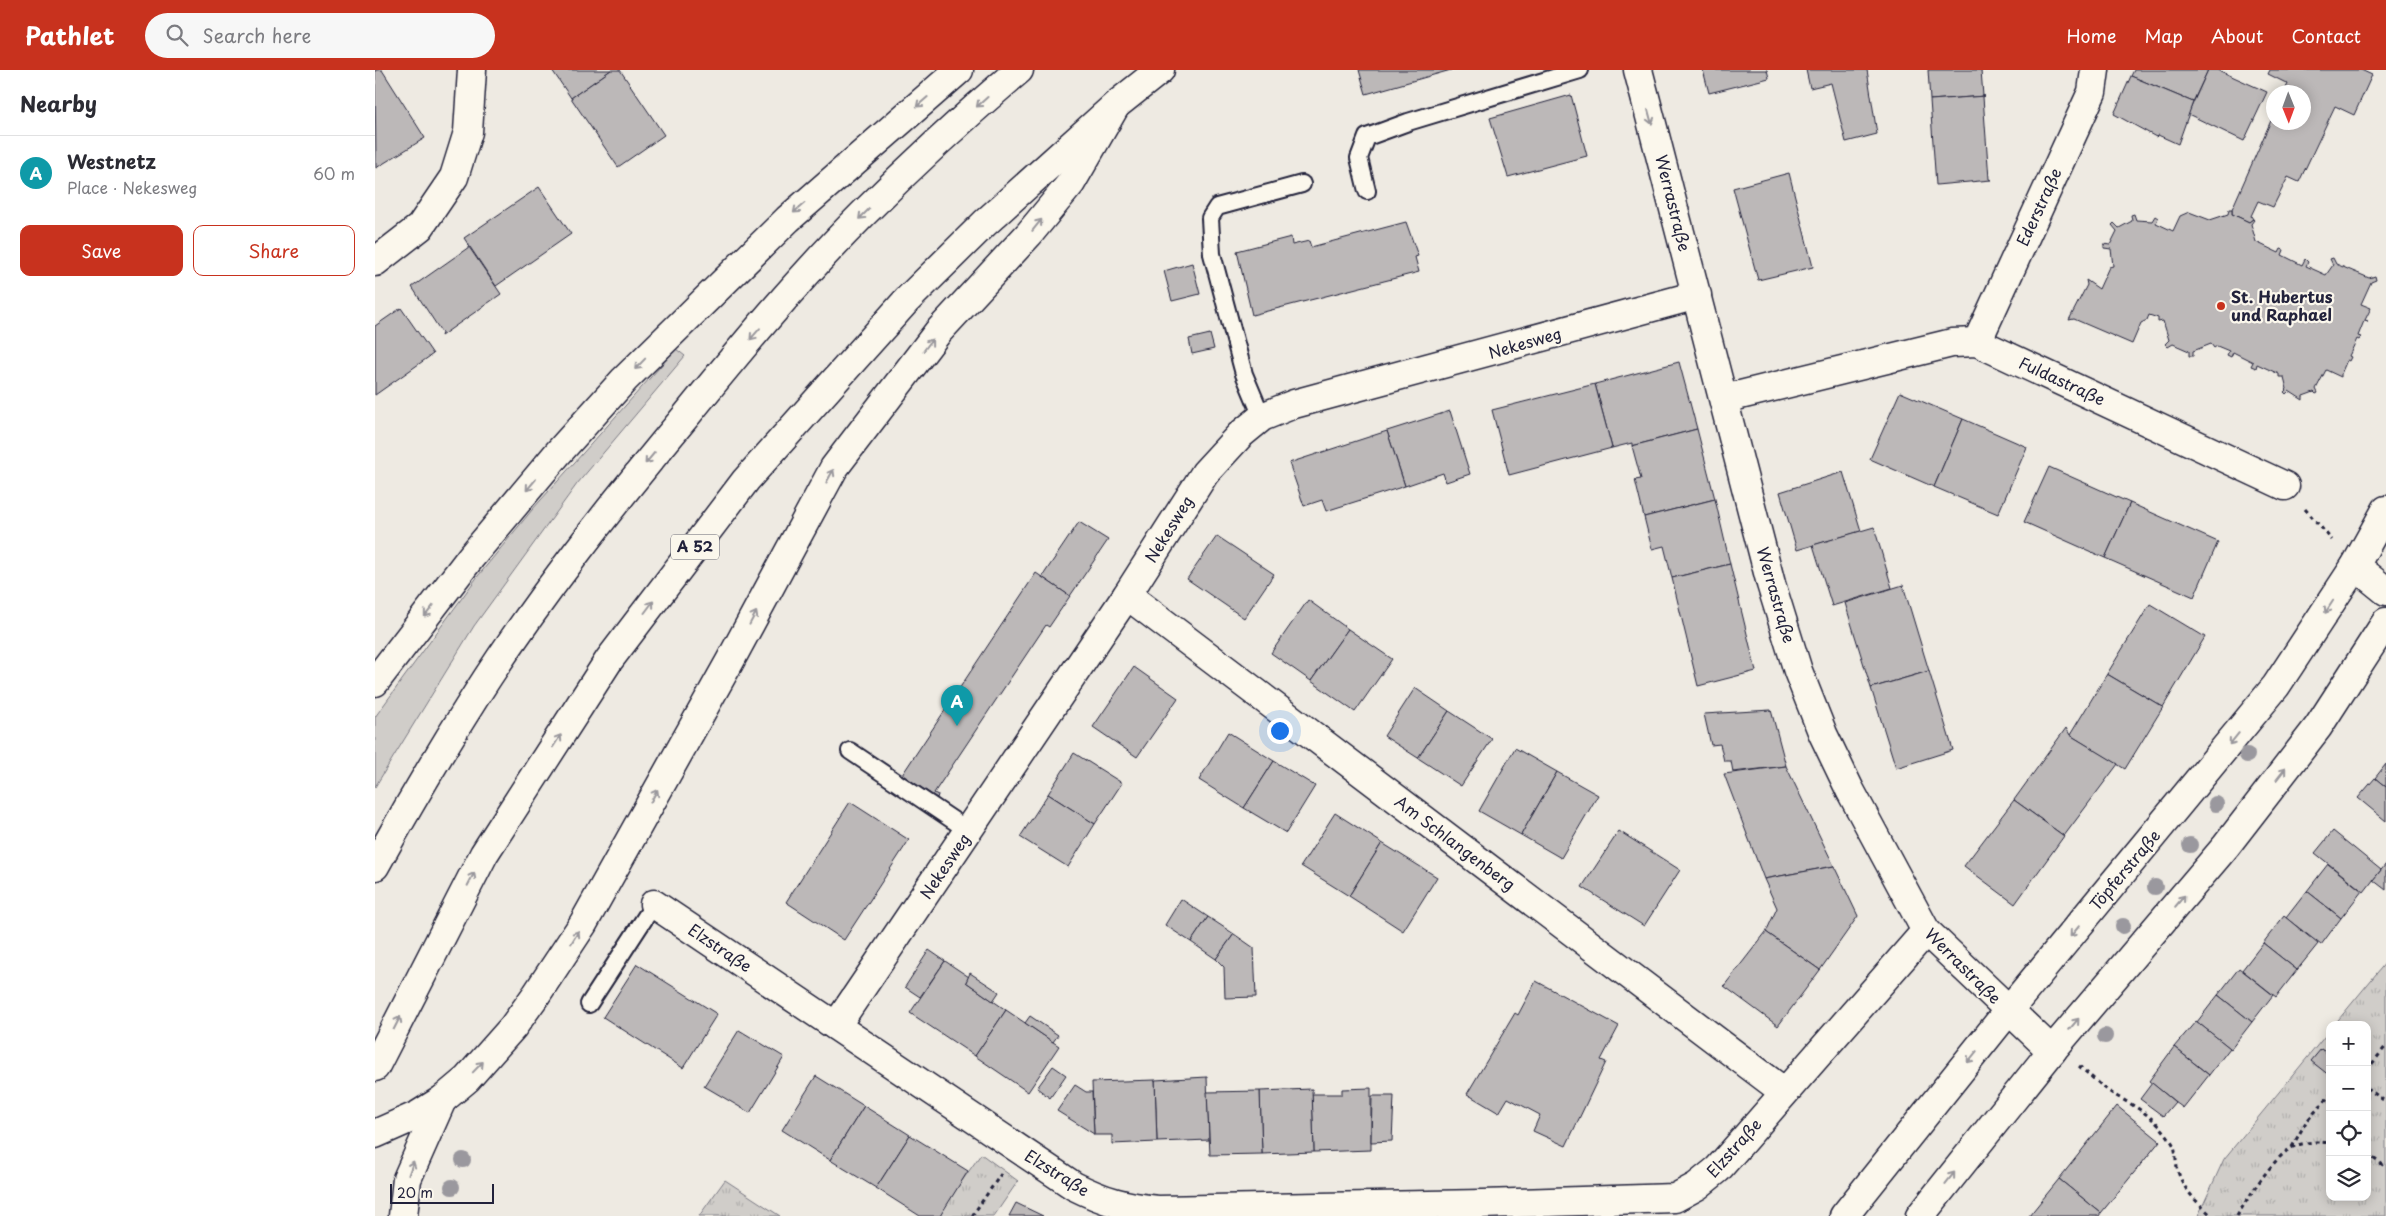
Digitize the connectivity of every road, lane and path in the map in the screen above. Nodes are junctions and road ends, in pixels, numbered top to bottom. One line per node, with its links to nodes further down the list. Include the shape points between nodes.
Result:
1 (472, 70): 11 (main road, via 468,132 455,177 420,227)
2 (959, 70): 22 (main road, one-way to 22, via 788,219 624,380 471,557)
3 (1019, 70): 25 (main road, one-way to 25, via 861,216 763,324 644,466 580,548 476,695)
4 (1160, 70): 8 (main road, A 52)
5 (1581, 70): 10 (lane, via 1367,137 1359,158)
6 (1638, 70): 12 (main road, Werrastraße, one-way to 12)
7 (2095, 70): 13 (main road, Ederstraße, via 2092,92)
8 (1116, 106): 34 (main road, A 52, one-way to 8, via 484,854 609,660 746,480 907,300 985,223); 37 (main road, one-way to 8, via 467,1079 507,1034 563,956 730,661 834,468 938,332 1029,234 1071,183)
9 (1301, 184): 15 (lane, via 1217,207 1210,218 1212,254 1244,374)
10 (1367, 191)
11 (375, 262)
12 (1697, 295): 14 (main road, Werrastraße); 15 (main road, Nekesweg, via 1294,404)
13 (1977, 342): 14 (main road, Fuldastraße, via 1952,343); 16 (main road, Fuldastraße)
14 (1724, 399): 27 (main road, Werrastraße, via 1771,584 1799,671 1823,734 1850,790)
15 (1262, 417): 20 (main road, Nekesweg, via 1240,435 1205,473)
16 (2285, 486): 18 (path)
17 (2386, 510): 18 (main road, Töpferstraße)
18 (2355, 566): 19 (main road); 29 (main road, Töpferstraße, one-way to 29, via 2276,686)
19 (2386, 591)
20 (1127, 596): 24 (main road, Nekesweg); 35 (main road, Am Schlangenberg)
21 (2386, 622): 32 (main road, one-way to 21, via 2227,846 2318,727)
22 (375, 682)
23 (850, 751): 24 (lane)
24 (969, 831): 30 (main road, Nekesweg)
25 (375, 866)
26 (654, 904): 28 (lane); 30 (main road, Elzstraße)
27 (1926, 931): 29 (main road, Werrastraße); 35 (main road, Elzstraße)
28 (589, 1004)
29 (2008, 1011): 32 (main road, Werrastraße); 48 (main road, Töpferstraße, one-way to 48)
30 (836, 1026): 43 (main road, Elzstraße)
31 (2386, 1046): 33 (path)
32 (2053, 1049): 49 (main road, one-way to 32); 50 (path, via 2118,1097 2140,1108 2166,1134 2176,1150 2180,1181)
33 (2370, 1066)
34 (375, 1067)
35 (1783, 1091): 43 (main road, Elzstraße, via 1718,1168 1697,1186 1675,1198 1158,1210 1125,1207 1100,1199 1074,1186)
36 (2371, 1091): 39 (path)
37 (442, 1100): 40 (main road, via 418,1115); 46 (main road, one-way to 37, via 407,1179)
38 (2326, 1100): 42 (path, via 2306,1122)
39 (2386, 1102)
40 (375, 1134)
41 (2326, 1143): 42 (path)
42 (2292, 1147): 51 (path, via 2274,1163)
43 (1018, 1148): 47 (path)
44 (2370, 1156): 45 (path)
45 (2386, 1167)
46 (403, 1216)
47 (972, 1216)
48 (1844, 1216)
49 (1920, 1216)
50 (2212, 1216)
51 (2237, 1216)

